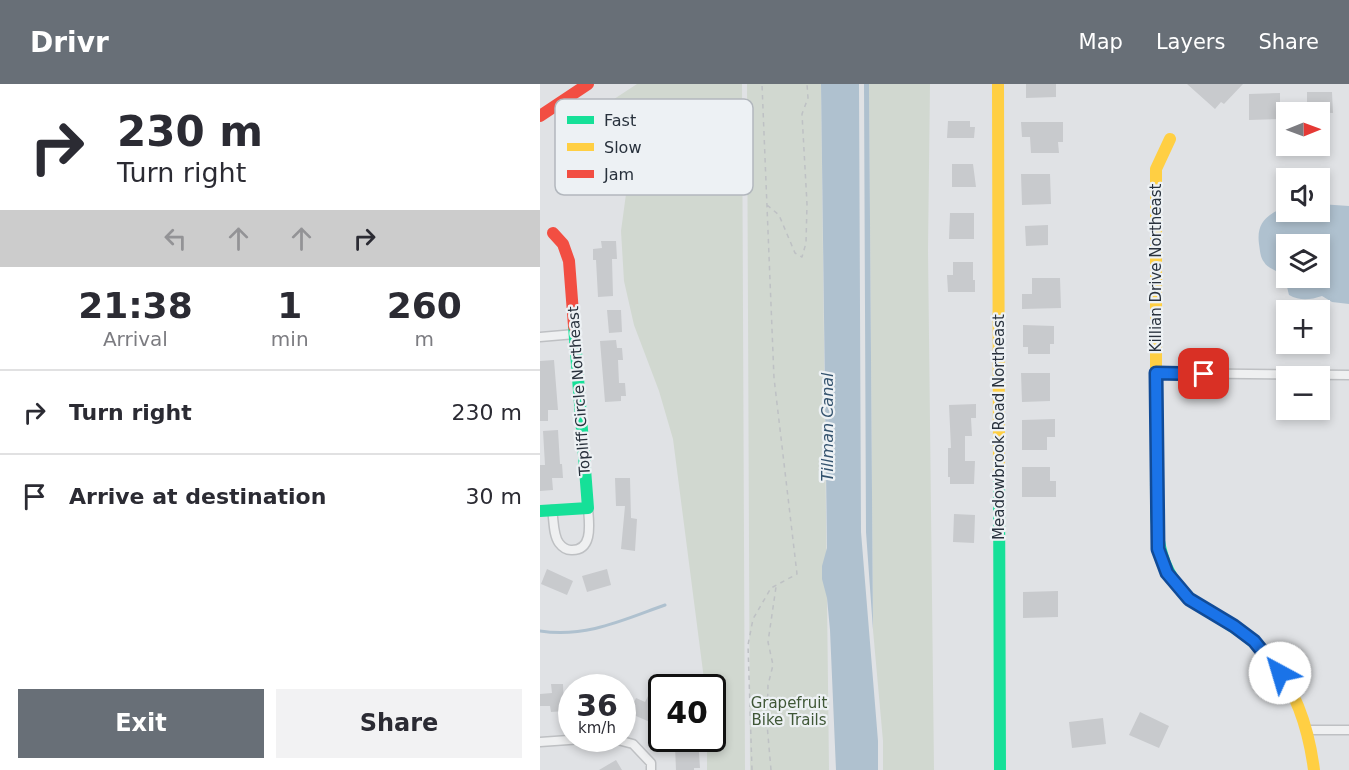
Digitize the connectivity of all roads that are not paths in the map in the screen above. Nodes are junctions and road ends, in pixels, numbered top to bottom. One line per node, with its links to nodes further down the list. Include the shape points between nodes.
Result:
1 (588, 84): 3 (main road)
2 (998, 84): 20 (main road, Meadowbrook Road Northeast)
3 (566, 99)
4 (555, 106): 5 (main road)
5 (540, 116)
6 (1170, 139): 10 (main road, Killian Drive Northeast, via 1156,169)
7 (553, 233): 8 (main road, Topliff Circle Northeast, via 570,261)
8 (575, 334): 9 (street); 12 (main road, Topliff Circle Northeast)
9 (540, 337)
10 (1156, 373): 11 (street); 14 (main road, Killian Drive Northeast, via 1156,527 1158,549 1167,573 1189,599 1234,626 1270,658 1291,688)
11 (1349, 375)
12 (588, 508): 13 (main road); 13 (street, via 590,532 582,546 572,550 559,544)
13 (546, 511)
14 (1307, 730): 15 (street); 21 (main road, Killian Drive Northeast)
15 (1349, 730)
16 (558, 741): 17 (street)
17 (540, 742)
18 (636, 747): 19 (street, via 651,763)
19 (651, 770)
20 (1000, 770)
21 (1314, 770)

